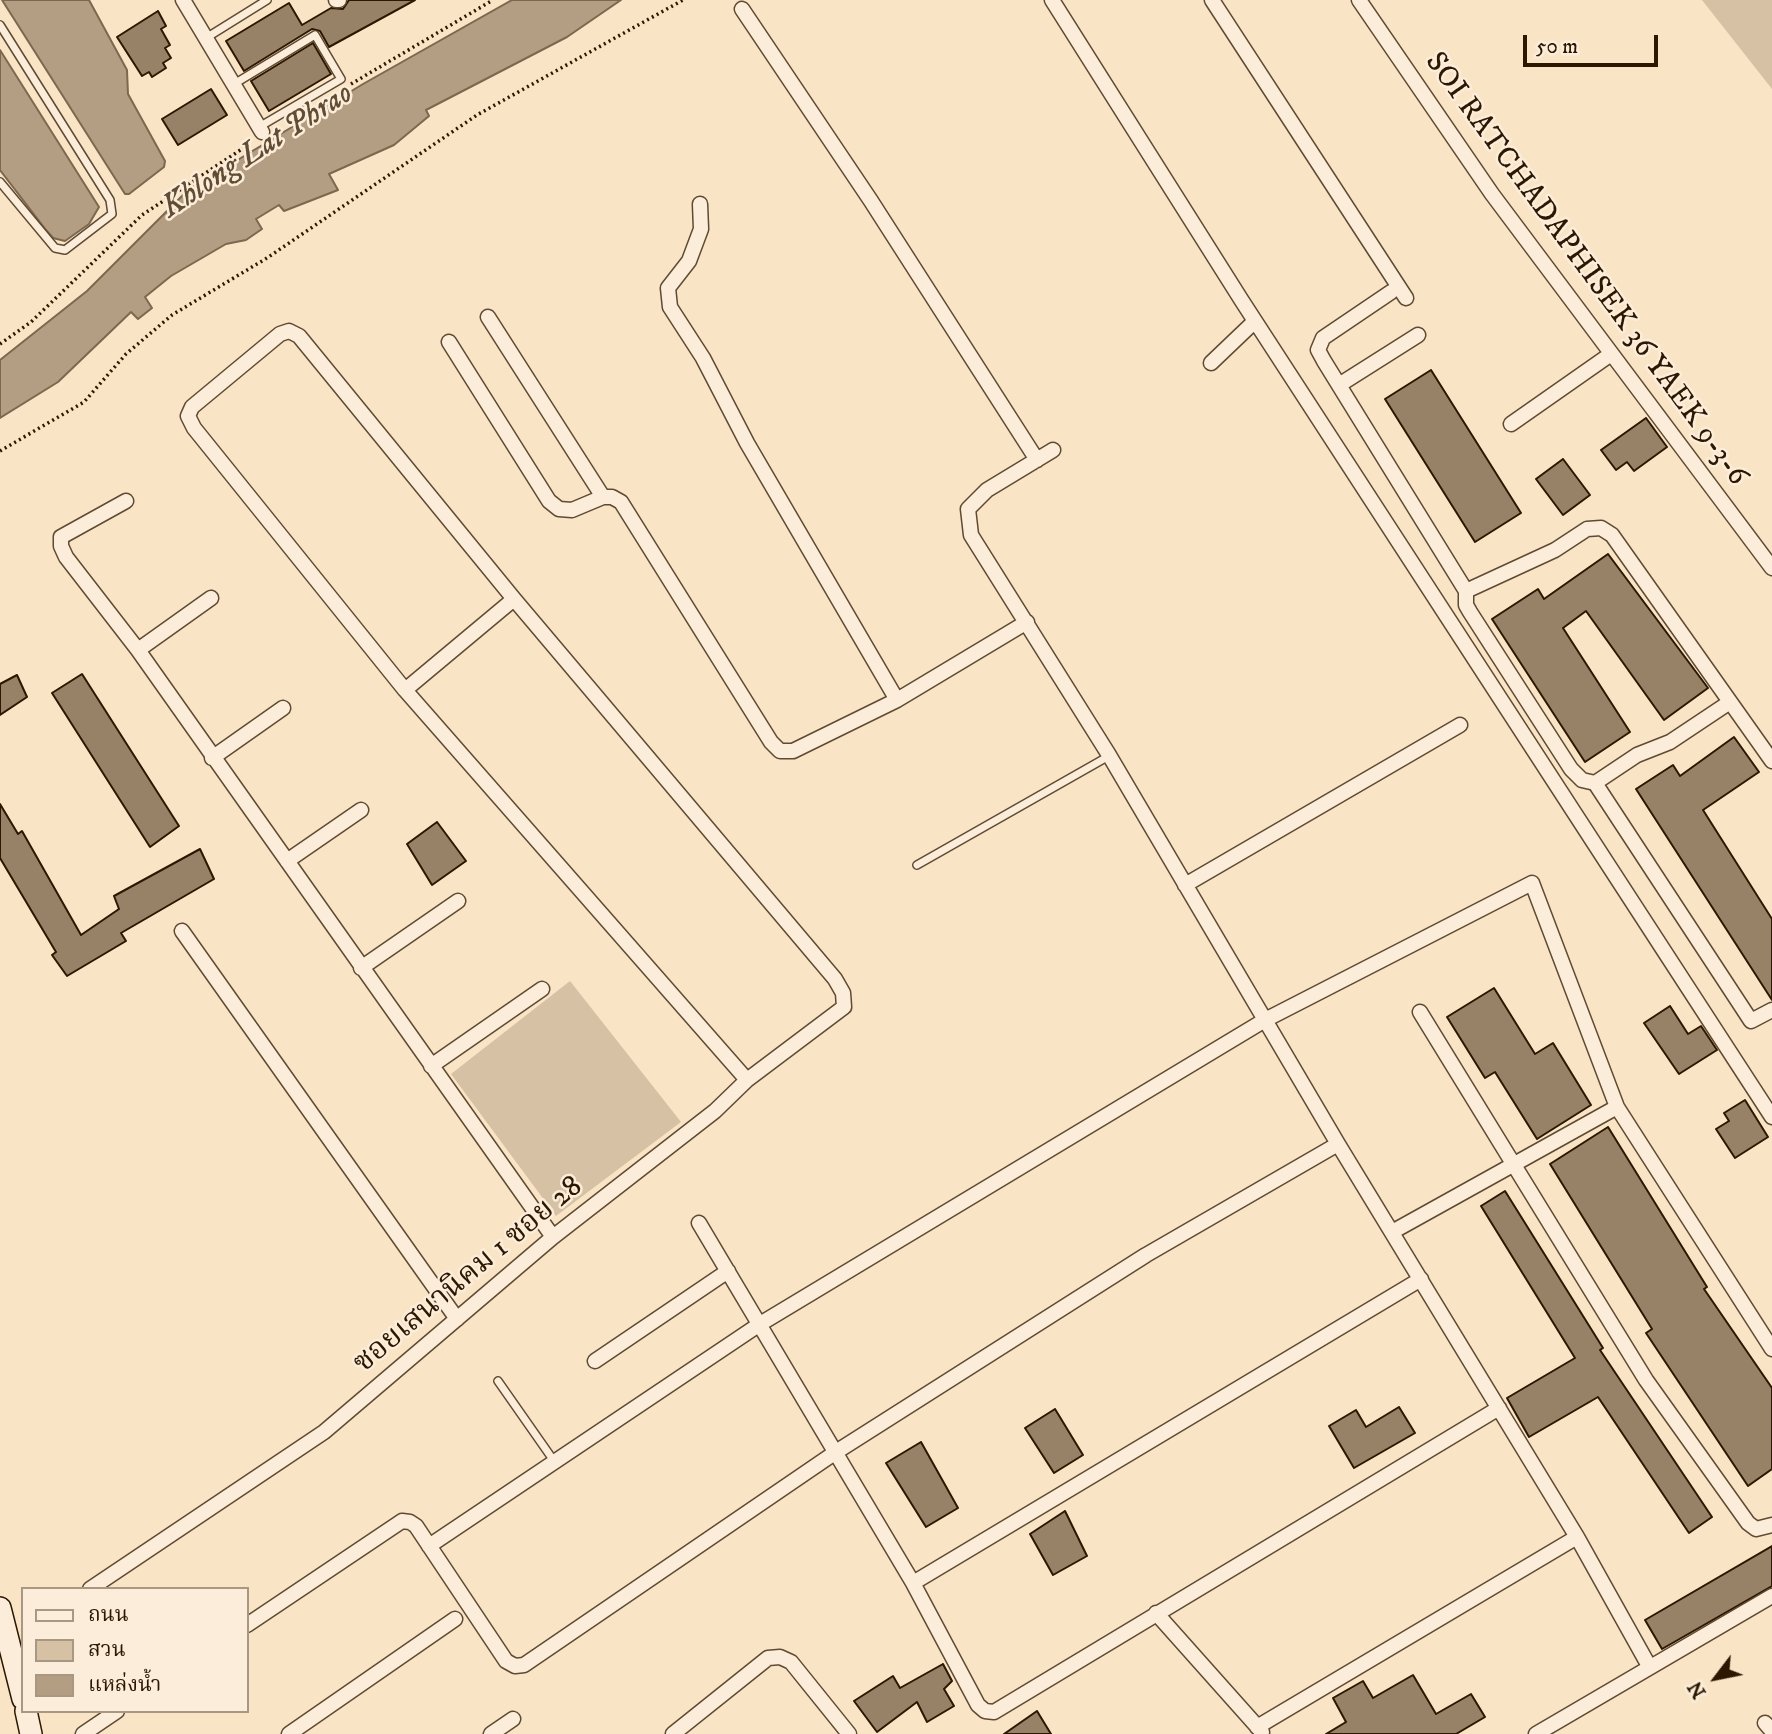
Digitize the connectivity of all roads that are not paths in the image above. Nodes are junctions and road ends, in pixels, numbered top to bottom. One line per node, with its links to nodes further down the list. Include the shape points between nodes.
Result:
1 (183, 0): 8 (street)
2 (267, 0): 8 (lane)
3 (1052, 0): 16 (street)
4 (1212, 0): 14 (street)
5 (1359, 0): 19 (street, SOI RATCHADAPHISEK 36 YAEK 9-3-6, via 1492,194)
6 (742, 9): 24 (street)
7 (0, 25): 11 (lane, via 110,200 112,214 65,250 55,248)
8 (206, 38): 9 (street)
9 (234, 85): 10 (street); 10 (lane, via 315,36 341,79)
10 (258, 134)
11 (0, 182)
12 (700, 204): 34 (street, via 701,229 689,261 668,288 670,307)
13 (1391, 292): 21 (street, via 1323,338 1318,350)
14 (1406, 298)
15 (488, 317): 25 (street)
16 (1255, 321): 20 (street); 56 (street)
17 (1418, 335): 21 (street)
18 (449, 342): 25 (street, via 549,501 559,509 572,510)
19 (1611, 354): 22 (street); 27 (street, SOI RATCHADAPHISEK 36 YAEK 9-3-6)
20 (1211, 363)
21 (1339, 385): 28 (street)
22 (1511, 424)
23 (1053, 450): 24 (street)
24 (1037, 460): 31 (street, via 987,490 968,509 971,535)
25 (603, 498): 34 (street, via 621,502 780,751 793,751)
26 (125, 501): 32 (street, via 61,537 61,546)
27 (1772, 568)
28 (1466, 591): 35 (street, via 1555,550 1587,529 1601,528 1612,535); 41 (street, via 1470,612 1571,769 1582,780)
29 (211, 598): 32 (street)
30 (514, 599): 33 (street); 33 (street, via 299,336 289,331 280,334 192,407 188,416 194,428); 54 (street, ซอยเสนานิคม 1 ซอย 28, via 844,993 844,1007)
31 (1027, 622): 34 (street); 38 (street)
32 (138, 650): 39 (street)
33 (405, 690): 54 (street)
34 (897, 700)
35 (1730, 702): 40 (street); 41 (street)
36 (284, 708): 39 (street)
37 (1460, 725): 45 (street)
38 (1109, 755): 44 (lane); 45 (street)
39 (212, 758): 43 (street)
40 (1772, 761)
41 (1595, 783): 50 (street, via 1751,1021)
42 (360, 810): 43 (street)
43 (287, 861): 48 (street)
44 (916, 865)
45 (1185, 884): 52 (street)
46 (458, 901): 48 (street)
47 (182, 931): 64 (street)
48 (361, 968): 53 (street)
49 (542, 989): 53 (street)
50 (1772, 1010)
51 (1420, 1012): 58 (street)
52 (1265, 1020): 55 (street, via 1532,883); 57 (street); 65 (street)
53 (431, 1066): 61 (street)
54 (747, 1080): 61 (street, ซอยเสนานิคม 1 ซอย 28, via 715,1111)
55 (1617, 1107): 58 (street); 66 (street)
56 (1772, 1117)
57 (1338, 1144): 60 (street); 70 (street, via 1146,1255)
58 (1516, 1165): 60 (street); 72 (street, via 1647,1380 1748,1523 1756,1529)
59 (699, 1223): 62 (street)
60 (1392, 1232): 63 (street)
61 (553, 1237): 64 (street, ซอยเสนานิคม 1 ซอย 28)
62 (728, 1271): 65 (street); 67 (street)
63 (1421, 1279): 69 (street); 75 (street)
64 (457, 1319): 76 (street, ซอยเสนานิคม 1 ซอย 28, via 324,1432)
65 (760, 1324): 70 (street); 71 (street)
66 (1772, 1349)
67 (595, 1361)
68 (498, 1381): 71 (lane)
69 (1499, 1408): 73 (street); 79 (street)
70 (836, 1452): 74 (street, via 524,1665 506,1661); 75 (street)
71 (555, 1462): 74 (street)
72 (1772, 1525)
73 (1577, 1537): 83 (street); 88 (street)
74 (429, 1546): 81 (street, via 416,1526 402,1521)
75 (913, 1583): 79 (street, via 985,1711 994,1712)
76 (93, 1587)
77 (1772, 1596): 83 (street)
78 (0, 1608): 82 (street)
79 (1156, 1613): 88 (street)
80 (455, 1619): 89 (street)
81 (248, 1624)
82 (15, 1635): 84 (street)
83 (1649, 1666): 95 (street)
84 (21, 1683)
85 (26, 1713): 90 (street)
86 (114, 1713): 91 (street)
87 (513, 1719): 92 (street)
88 (1261, 1731)
89 (294, 1733)
90 (31, 1734)
91 (83, 1734)
92 (491, 1734)
93 (673, 1734): 94 (street, via 768,1658 780,1657 791,1662)
94 (849, 1734)
95 (1536, 1734)

